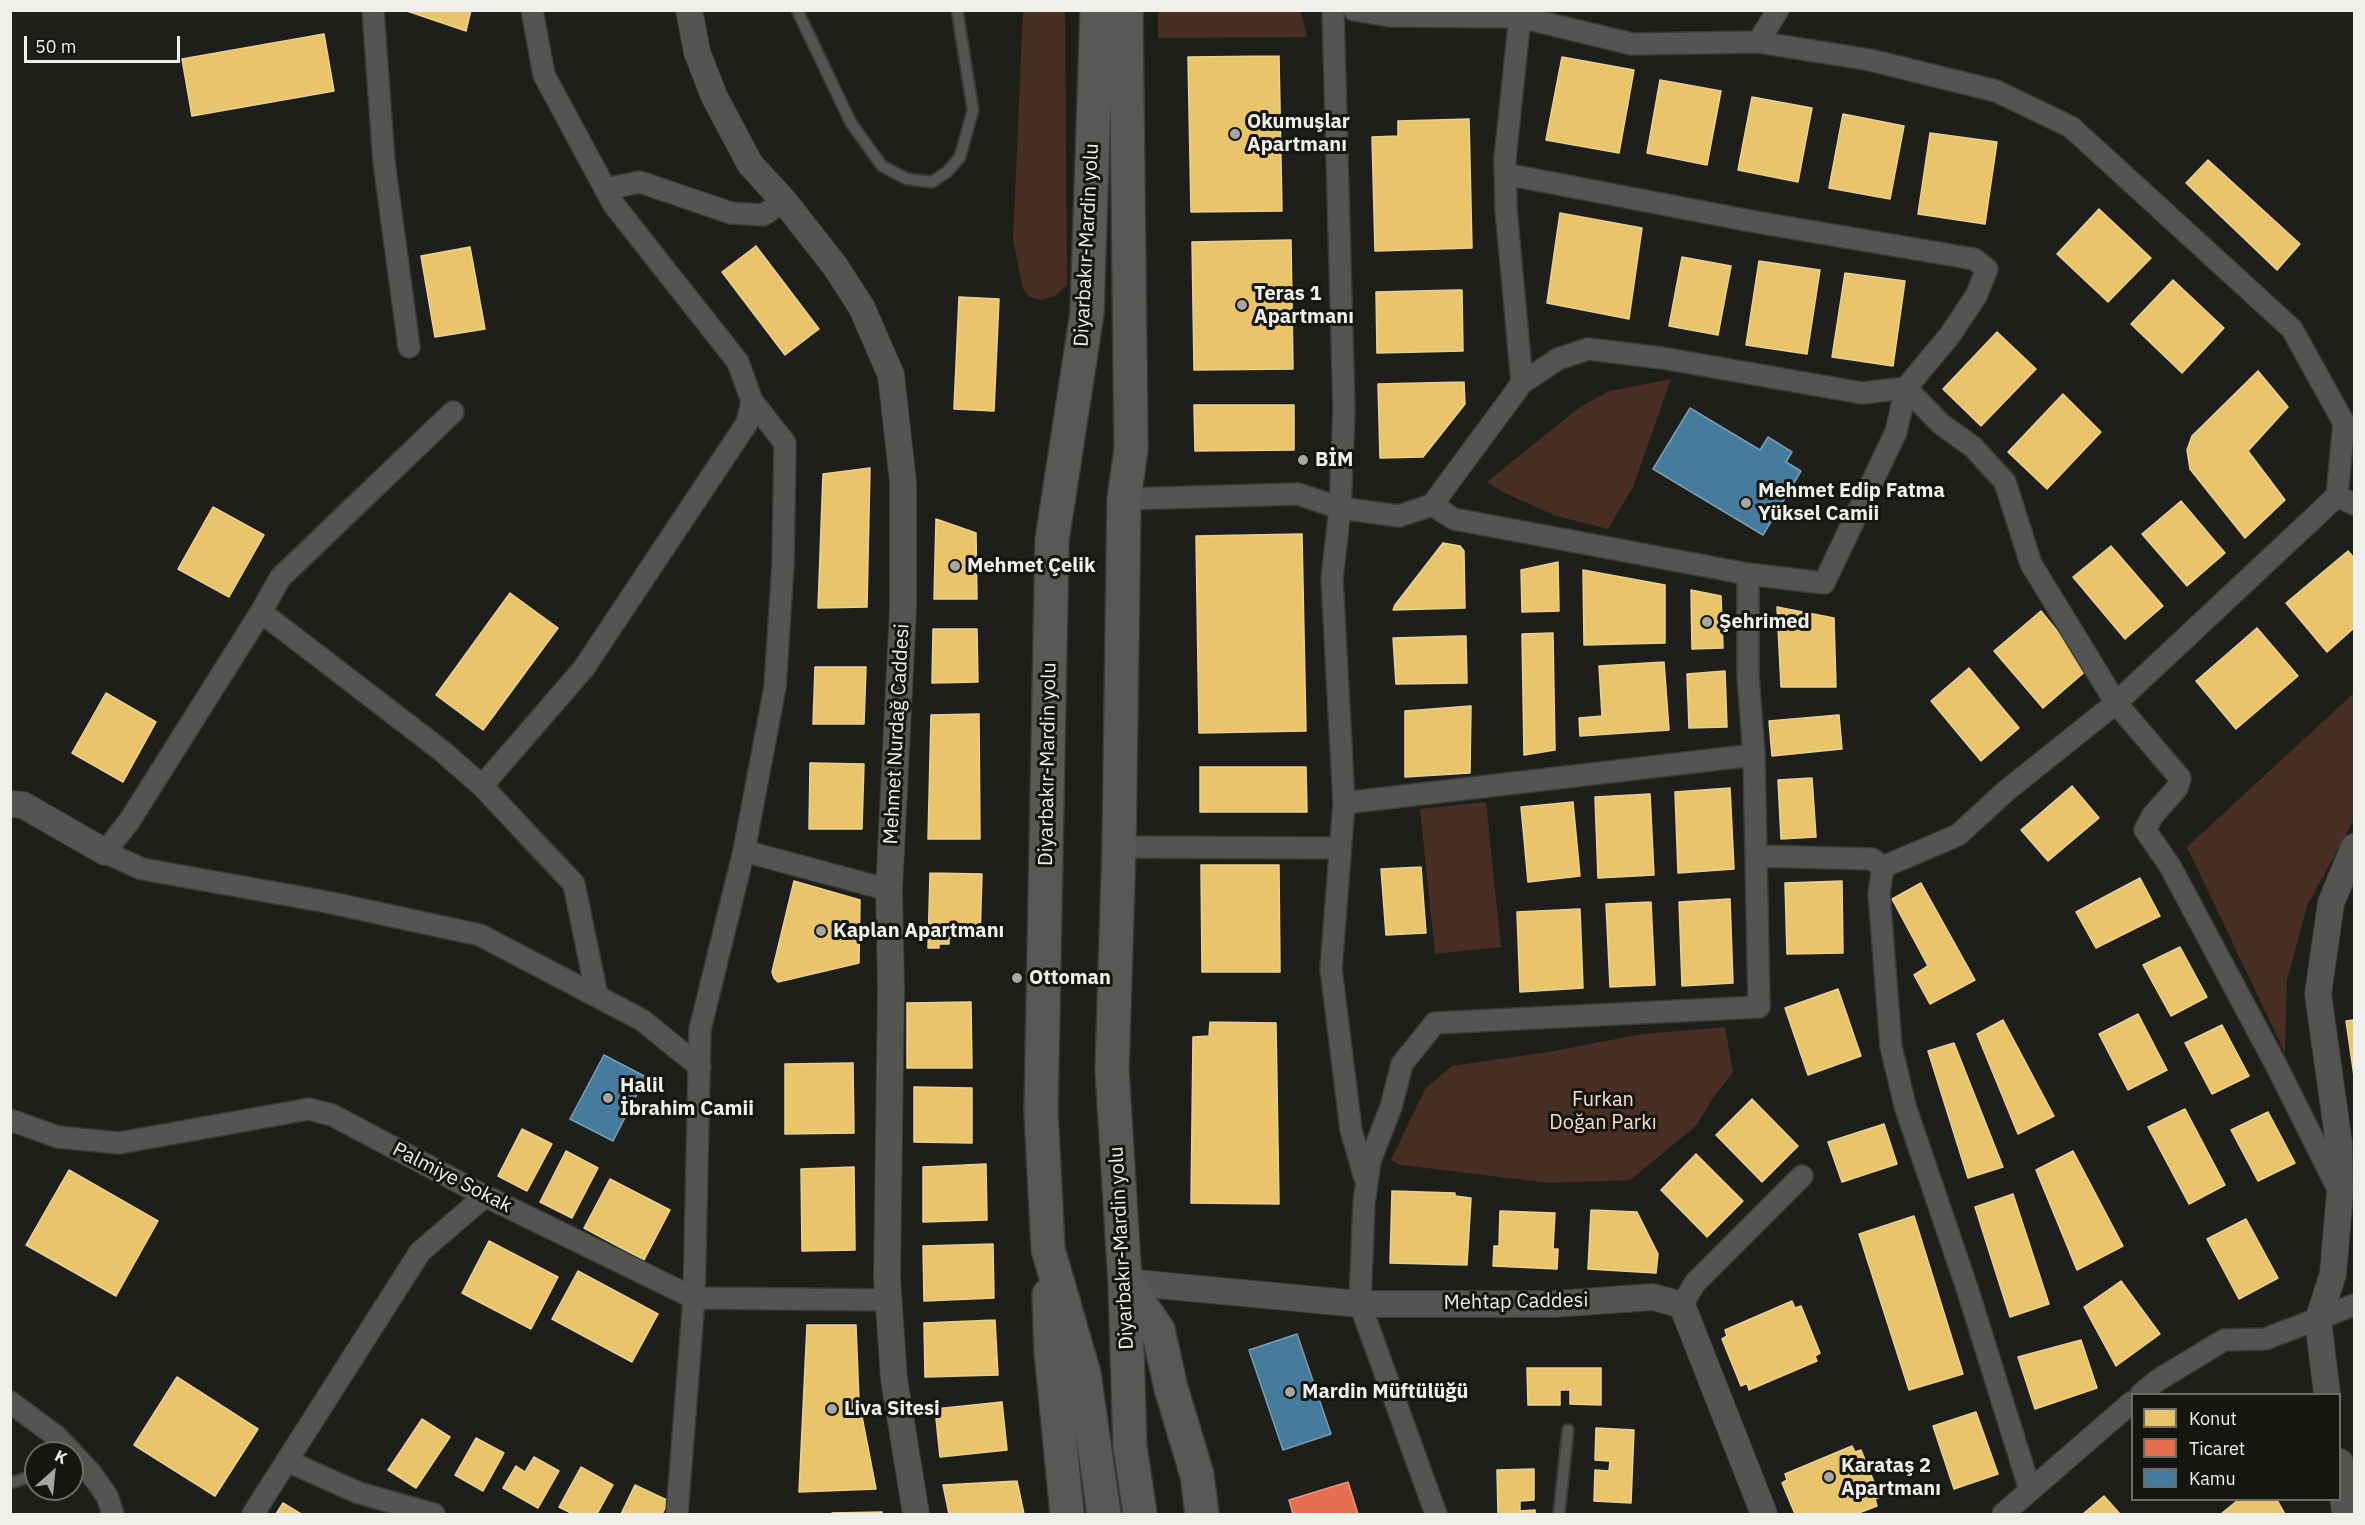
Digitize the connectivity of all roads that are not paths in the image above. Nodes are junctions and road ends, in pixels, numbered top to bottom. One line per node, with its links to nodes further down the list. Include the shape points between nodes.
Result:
1 (373, 10): 16 (street, via 384,162)
2 (532, 10): 14 (street, via 544,75)
3 (689, 10): 15 (street, Mehmet Nurdağ Caddesi, via 697,52 714,96 750,165)
4 (797, 10): 5 (lane, via 850,123 882,166 907,179 932,182 948,172 960,157 973,110)
5 (957, 10)
6 (1097, 10): 47 (highway, Diyarbakır-Mardin yolu, via 1087,313 1052,540 1041,1112)
7 (1126, 10): 21 (highway, Diyarbakır-Mardin yolu, via 1131,450)
8 (1333, 10): 24 (street, via 1344,410)
9 (1354, 10): 11 (street, via 1390,16)
10 (1778, 10): 12 (street)
11 (1522, 14): 12 (street, via 1632,44); 13 (street)
12 (1758, 42): 22 (street, via 1870,60 1996,91 2071,126 2292,329 2344,423)
13 (1505, 174): 17 (street); 18 (street, via 1974,259 1987,269 1976,296)
14 (605, 189): 15 (street, via 640,182 731,213 763,215); 19 (street, via 738,362)
15 (784, 201): 39 (street, Mehmet Nurdağ Caddesi, via 836,266 862,308 891,375 903,482 903,609)
16 (409, 347)
17 (1522, 383): 18 (street, via 1558,359 1588,349 1862,393); 23 (street)
18 (1906, 388): 25 (street, via 1896,432 1824,583); 27 (street, via 1941,424 1973,447 2005,482 2031,564)
19 (752, 401): 29 (street, via 747,423 584,668); 35 (street, via 785,443 783,564 775,687)
20 (453, 412): 26 (street, via 280,578)
21 (1124, 500): 24 (street, via 1298,494); 33 (highway, Diyarbakır-Mardin yolu)
22 (2346, 500): 27 (street)
23 (1432, 505): 24 (street, via 1399,516); 25 (street, via 1454,519)
24 (1340, 508): 30 (street, via 1332,579)
25 (1748, 574): 28 (street, via 1748,676)
26 (261, 612): 29 (street); 36 (street, via 130,820)
27 (2116, 704): 38 (street, via 2006,790 1958,835); 45 (street, via 2180,778 2145,830 2170,866)
28 (1754, 755): 30 (street); 37 (street)
29 (482, 786): 40 (street, via 574,884)
30 (1344, 803): 34 (street)
31 (10, 804): 36 (street, via 23,805)
32 (2355, 847): 45 (street, via 2331,903 2318,994 2339,1144)
33 (1119, 848): 34 (street); 48 (highway, Diyarbakır-Mardin yolu, via 1112,1070)
34 (1340, 848): 44 (street, via 1331,969 1351,1130)
35 (744, 851): 39 (street); 41 (street, via 700,1029)
36 (105, 852): 40 (street, via 142,869 327,902 480,935)
37 (1757, 856): 38 (street, via 1872,859); 44 (street, via 1759,1007 1434,1023 1402,1064 1391,1107 1370,1161)
38 (1883, 867): 64 (street, via 1879,893 1891,1047 1906,1109)
39 (889, 890): 50 (street, Mehmet Nurdağ Caddesi)
40 (597, 996): 41 (street, via 642,1020)
41 (700, 1066): 49 (street)
42 (10, 1120): 46 (street, Palmiye Sokak, via 58,1137 119,1143 309,1109 332,1115)
43 (1802, 1176): 52 (street, via 1695,1283)
44 (1367, 1184): 51 (street)
45 (2340, 1193): 54 (street, via 2333,1274)
46 (485, 1196): 49 (street, Palmiye Sokak); 61 (street, via 420,1251)
47 (1048, 1248): 70 (highway, via 1051,1352); 71 (highway, Diyarbakır-Mardin yolu, via 1084,1374)
48 (1125, 1282): 51 (street, Mehtap Caddesi); 72 (highway, Diyarbakır-Mardin yolu, via 1130,1447); 73 (highway, via 1158,1330 1197,1475)
49 (694, 1298): 50 (street, Palmiye Sokak); 68 (street)
50 (889, 1300): 69 (street, Mehmet Nurdağ Caddesi, via 894,1379)
51 (1360, 1304): 52 (street, Mehtap Caddesi, via 1554,1304 1653,1297); 74 (street)
52 (1682, 1305): 76 (street)
53 (2355, 1305): 54 (street)
54 (2318, 1320): 55 (street, via 2265,1339 2224,1340); 56 (street)
55 (2143, 1393)
56 (2327, 1393)
57 (10, 1402): 60 (street)
58 (2131, 1404): 64 (street)
59 (1568, 1430): 75 (lane)
60 (59, 1441)
61 (287, 1461): 66 (street); 67 (street, via 359,1493)
62 (2346, 1473): 78 (street)
63 (84, 1475): 65 (street, via 108,1497)
64 (2030, 1490): 77 (street)
65 (113, 1515)
66 (253, 1515)
67 (434, 1515)
68 (677, 1515)
69 (916, 1515)
70 (1066, 1515)
71 (1104, 1515)
72 (1140, 1515)
73 (1202, 1515)
74 (1436, 1515)
75 (1560, 1515)
76 (1764, 1515)
77 (2003, 1515)
78 (2345, 1515)

